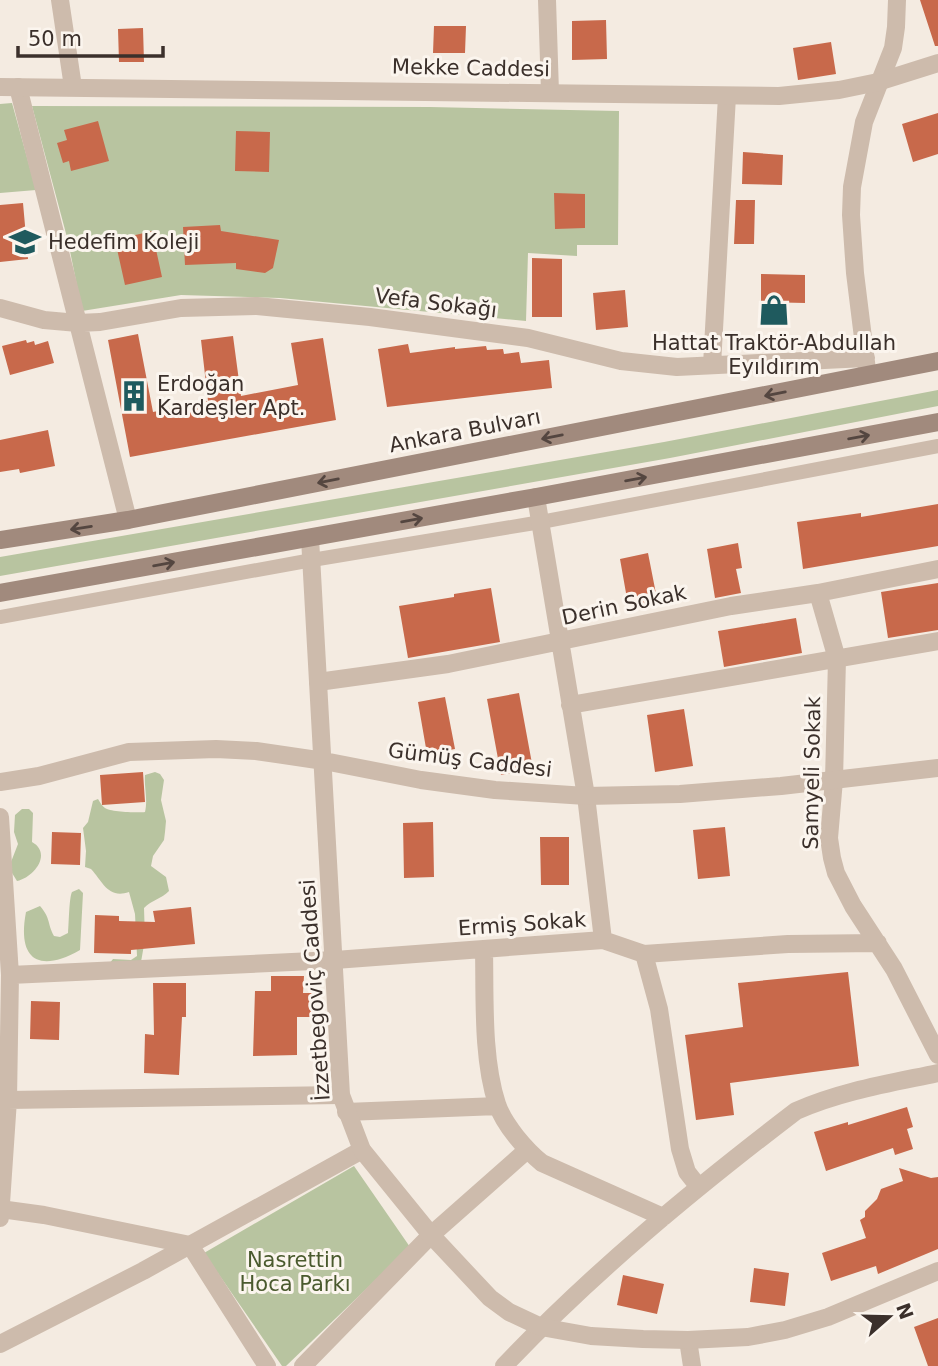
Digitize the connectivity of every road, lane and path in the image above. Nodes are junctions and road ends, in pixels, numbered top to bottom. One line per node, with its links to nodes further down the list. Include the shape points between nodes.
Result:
1 (60, 0): 7 (street)
2 (547, 0): 8 (street)
3 (897, 0): 5 (street, via 893,48)
4 (938, 63): 5 (street, Mekke Caddesi)
5 (878, 82): 9 (street, Mekke Caddesi, via 792,95); 14 (street, via 861,131 852,187 855,273)
6 (9, 87): 7 (street, Mekke Caddesi); 11 (street)
7 (73, 87): 8 (street, Mekke Caddesi)
8 (550, 92): 9 (street, Mekke Caddesi)
9 (727, 96): 13 (street)
10 (0, 308): 11 (street, Vefa Sokağı)
11 (78, 323): 13 (street, Vefa Sokağı, via 181,308 257,306 528,338 643,365); 18 (street)
12 (938, 361): 14 (main road, Ankara Bulvarı)
13 (712, 365): 14 (street, Vefa Sokağı)
14 (867, 367): 18 (main road, Ankara Bulvarı, one-way to 18)
15 (938, 422): 17 (main road, one-way to 15)
16 (938, 446): 19 (street)
17 (536, 497): 19 (street); 20 (main road, one-way to 17)
18 (128, 520): 21 (main road, Ankara Bulvarı, one-way to 21)
19 (541, 522): 22 (street); 28 (street)
20 (310, 538): 22 (street, İzzetbegoviç Caddesi); 24 (main road, one-way to 20)
21 (0, 540)
22 (312, 560): 26 (street); 30 (street, İzzetbegoviç Caddesi)
23 (938, 569): 25 (street, Derin Sokak)
24 (0, 593)
25 (818, 593): 28 (street, Derin Sokak); 29 (street, Samyeli Sokak)
26 (0, 617)
27 (938, 641): 29 (street)
28 (560, 642): 30 (street, Derin Sokak); 31 (street)
29 (837, 659): 31 (street); 34 (street, Samyeli Sokak)
30 (318, 682): 32 (street, İzzetbegoviç Caddesi)
31 (570, 705): 36 (street)
32 (324, 761): 35 (street, Gümüş Caddesi, via 256,751 129,752); 36 (street, Gümüş Caddesi, via 455,785); 42 (street, İzzetbegoviç Caddesi)
33 (938, 768): 34 (street, Gümüş Caddesi)
34 (834, 780): 36 (street, Gümüş Caddesi, via 680,794); 39 (street, Samyeli Sokak, via 829,838 836,873)
35 (0, 782)
36 (586, 796): 38 (street)
37 (0, 817): 43 (street)
38 (603, 940): 40 (street, Ermiş Sokak); 41 (street, Ermiş Sokak)
39 (878, 943): 41 (street, Ermiş Sokak); 44 (street, Samyeli Sokak)
40 (484, 949): 42 (street, Ermiş Sokak); 48 (street, via 490,1066)
41 (644, 954): 51 (street, via 659,1009 680,1149 687,1172)
42 (335, 960): 43 (street, Ermiş Sokak); 47 (street, İzzetbegoviç Caddesi)
43 (10, 975): 46 (street)
44 (938, 1055)
45 (938, 1073): 51 (street, via 877,1085 796,1111)
46 (8, 1100): 47 (street); 52 (street)
47 (344, 1103): 48 (street); 49 (street, İzzetbegoviç Caddesi)
48 (498, 1106): 50 (street)
49 (362, 1150): 54 (street, İzzetbegoviç Caddesi); 55 (street)
50 (526, 1151): 53 (street, via 542,1163); 54 (street)
51 (698, 1186): 53 (street)
52 (0, 1212): 55 (street, via 44,1214)
53 (663, 1217): 57 (street)
54 (431, 1235): 57 (street, İzzetbegoviç Caddesi, via 490,1298); 61 (street)
55 (190, 1245): 59 (street); 60 (street)
56 (938, 1271): 58 (street, İzzetbegoviç Caddesi, via 785,1330)
57 (541, 1327): 58 (street, İzzetbegoviç Caddesi, via 592,1336); 62 (street)
58 (688, 1340): 63 (street)
59 (0, 1344)
60 (267, 1366)
61 (303, 1366)
62 (504, 1366)
63 (692, 1366)

